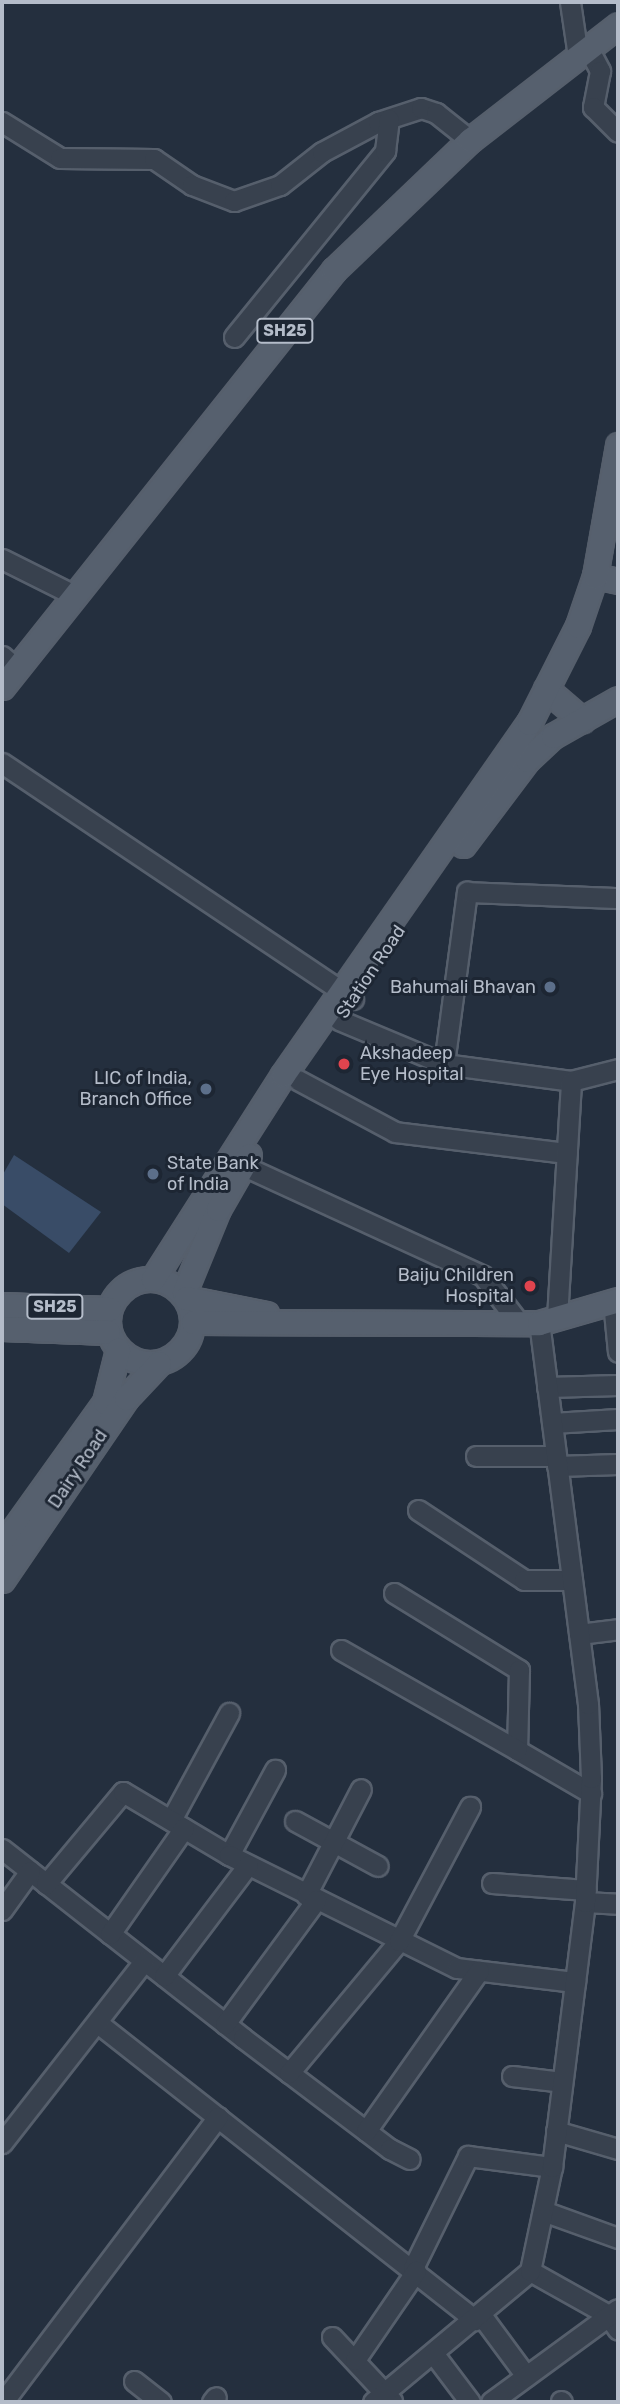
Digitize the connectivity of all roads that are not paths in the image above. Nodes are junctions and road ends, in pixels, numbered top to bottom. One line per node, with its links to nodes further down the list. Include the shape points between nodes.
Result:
1 (570, 2): 3 (street)
2 (618, 25): 3 (main road, SH25)
3 (583, 52): 6 (street, via 600,71 593,107); 7 (main road, SH25)
4 (389, 119): 5 (street, via 322,152 280,185 234,201 192,185 154,159 60,158); 7 (street, via 429,109); 8 (street, via 384,151)
5 (2, 122)
6 (618, 132)
7 (470, 140): 13 (main road, SH25, via 334,270)
8 (234, 337)
9 (618, 445): 11 (main road)
10 (2, 559): 13 (street)
11 (595, 576): 12 (main road); 16 (main road, via 578,626)
12 (618, 581)
13 (75, 596): 14 (main road, SH25)
14 (9, 662): 15 (main road, SH25)
15 (2, 687)
16 (546, 689): 18 (main road); 21 (main road, via 529,723)
17 (618, 699): 18 (main road, Station Road)
18 (582, 720): 21 (main road, Station Road, via 553,736 527,760)
19 (2, 763): 21 (street)
20 (618, 898): 23 (street, via 467,892)
21 (347, 996): 22 (main road, Station Road); 29 (main road, via 283,1075)
22 (339, 1020): 23 (street); 25 (main road, Station Road)
23 (444, 1064): 26 (street)
24 (618, 1069): 26 (street)
25 (298, 1080): 27 (street, via 395,1132); 28 (main road, Station Road)
26 (571, 1081): 27 (street)
27 (567, 1153): 35 (street)
28 (242, 1166): 30 (main road, Station Road, via 206,1233); 35 (street, via 483,1276)
29 (153, 1279): 30 (main road); 37 (main road, via 125,1286)
30 (185, 1295): 33 (main road); 34 (main road)
31 (616, 1301): 35 (main road); 38 (street)
32 (2, 1305): 37 (main road, SH25)
33 (281, 1321): 34 (main road, via 271,1325); 35 (main road)
34 (193, 1322): 39 (main road, via 183,1349)
35 (538, 1322): 41 (street)
36 (2, 1328): 37 (main road)
37 (112, 1330): 39 (main road, via 130,1359); 48 (main road, Dairy Road, via 105,1402)
38 (618, 1352)
39 (159, 1363): 49 (main road, Dairy Road, via 126,1398)
40 (618, 1385): 41 (street)
41 (547, 1387): 43 (street)
42 (618, 1419): 43 (street)
43 (552, 1423): 45 (street)
44 (476, 1455): 45 (street)
45 (556, 1461): 46 (street); 50 (street)
46 (618, 1464)
47 (418, 1510): 50 (street, via 524,1580)
48 (2, 1546)
49 (2, 1580)
50 (572, 1580): 53 (street)
51 (394, 1593): 56 (street, via 519,1671)
52 (618, 1629): 53 (street)
53 (579, 1634): 59 (street, via 588,1704)
54 (341, 1650): 56 (street)
55 (229, 1713): 62 (street)
56 (517, 1749): 59 (street)
57 (275, 1770): 65 (street)
58 (361, 1789): 63 (street)
59 (591, 1793): 71 (street)
60 (470, 1807): 76 (street)
61 (295, 1821): 63 (street)
62 (177, 1824): 65 (street); 70 (street, via 123,1792); 75 (street)
63 (335, 1843): 67 (street); 72 (street)
64 (2, 1849): 68 (street)
65 (229, 1855): 66 (street)
66 (248, 1865): 72 (street); 79 (street)
67 (378, 1866)
68 (30, 1871): 70 (street); 74 (street)
69 (492, 1883): 71 (street)
70 (46, 1884): 75 (street)
71 (585, 1896): 73 (street); 80 (street)
72 (311, 1898): 76 (street); 82 (street)
73 (618, 1904)
74 (2, 1910)
75 (110, 1934): 77 (street)
76 (398, 1941): 78 (street, via 457,1968); 83 (street)
77 (144, 1961): 79 (street); 81 (street)
78 (479, 1971): 80 (street); 88 (street)
79 (164, 1976): 82 (street)
80 (575, 1982): 85 (street)
81 (99, 2024): 86 (street); 87 (street)
82 (225, 2024): 83 (street)
83 (289, 2073): 88 (street)
84 (512, 2076): 85 (street)
85 (562, 2082): 89 (street)
86 (218, 2117): 95 (street); 105 (street)
87 (5, 2131)
88 (366, 2131): 91 (street)
89 (556, 2131): 90 (street); 92 (street)
90 (618, 2149)
91 (410, 2159)
92 (552, 2167): 93 (street); 95 (street, via 468,2156)
93 (543, 2211): 94 (street); 96 (street)
94 (618, 2238)
95 (414, 2270): 97 (street); 101 (street)
96 (530, 2271): 97 (street); 98 (street)
97 (478, 2317): 100 (street); 102 (street)
98 (615, 2317): 102 (street)
99 (332, 2337): 101 (street)
100 (433, 2353): 104 (street); 107 (street)
101 (355, 2361): 104 (street)
102 (526, 2376): 108 (street)
103 (134, 2381): 106 (street)
104 (384, 2399)
105 (3, 2402)
106 (161, 2402)
107 (470, 2402)
108 (491, 2402)

